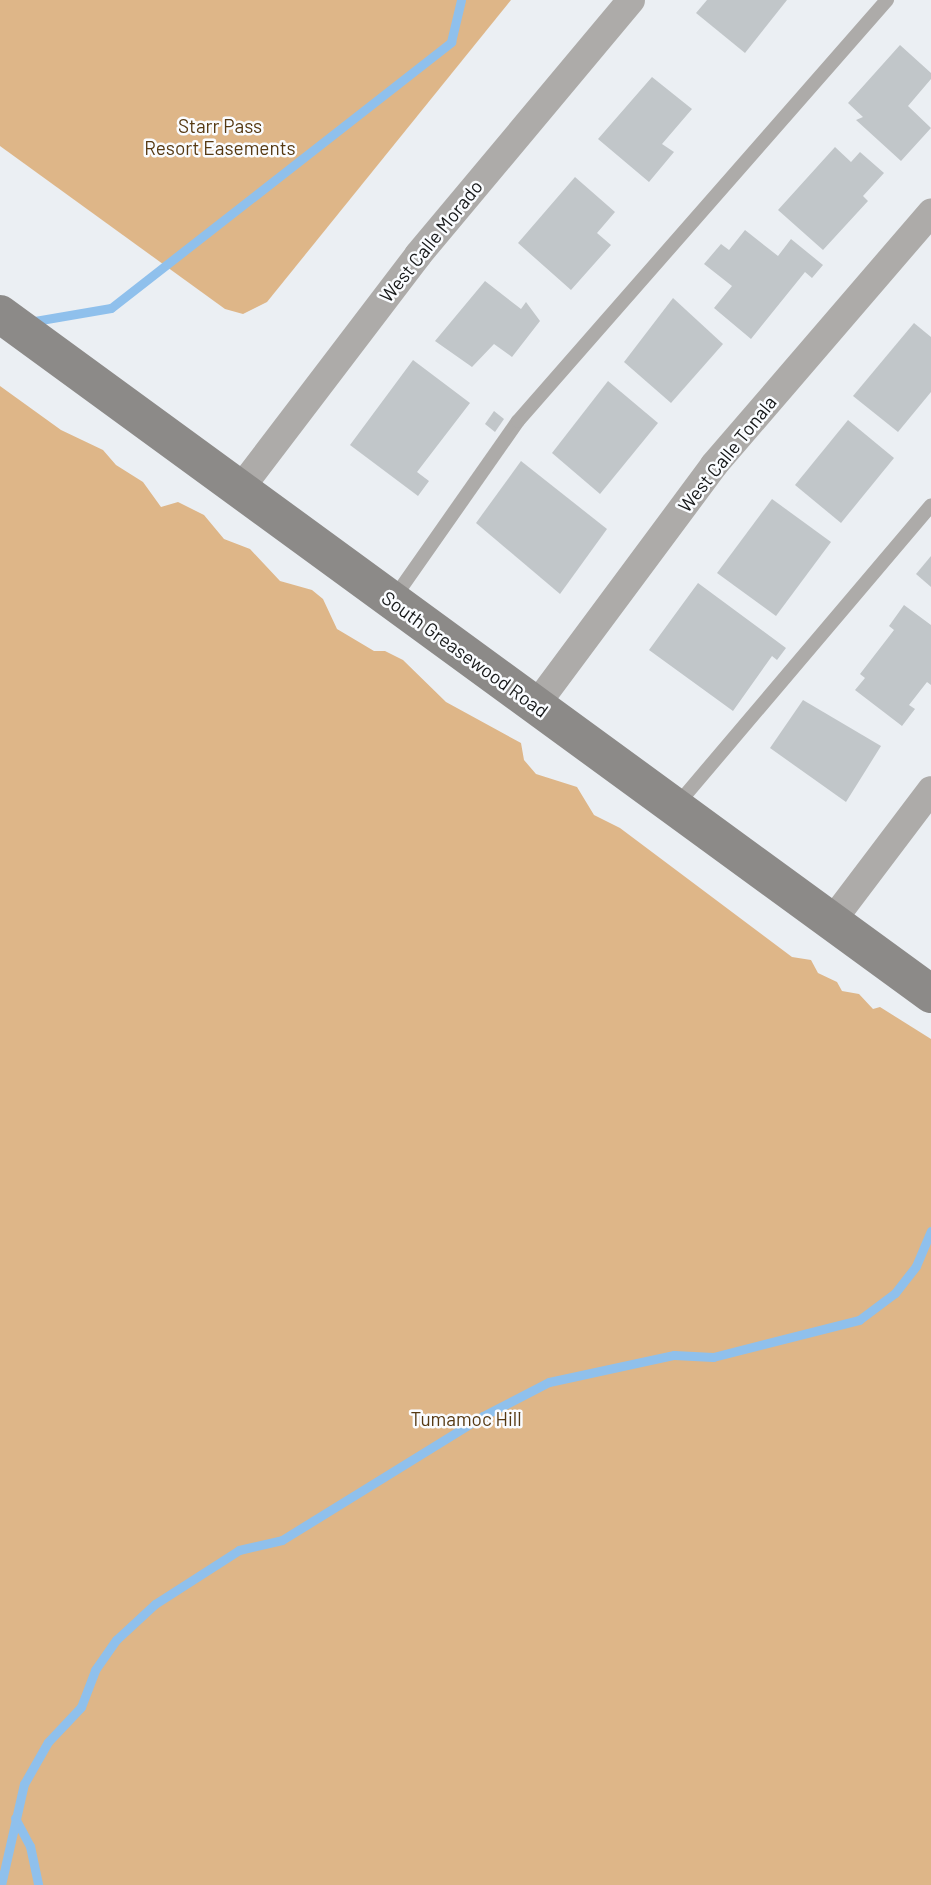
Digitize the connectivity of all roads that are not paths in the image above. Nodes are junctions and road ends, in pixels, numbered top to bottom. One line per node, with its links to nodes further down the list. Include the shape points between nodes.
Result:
1 (631, 0): 5 (street, West Calle Morado, via 418,255)
2 (887, 0): 7 (lane, via 518,421)
3 (931, 213): 8 (street, West Calle Tonala, via 714,465)
4 (0, 314): 5 (main road, South Greasewood Road)
5 (240, 489): 7 (main road, South Greasewood Road)
6 (931, 505): 10 (lane)
7 (392, 601): 8 (main road, South Greasewood Road)
8 (536, 705): 10 (main road, South Greasewood Road)
9 (931, 790): 11 (street)
10 (676, 807): 11 (main road, South Greasewood Road)
11 (832, 921): 12 (main road, South Greasewood Road)
12 (931, 994)

